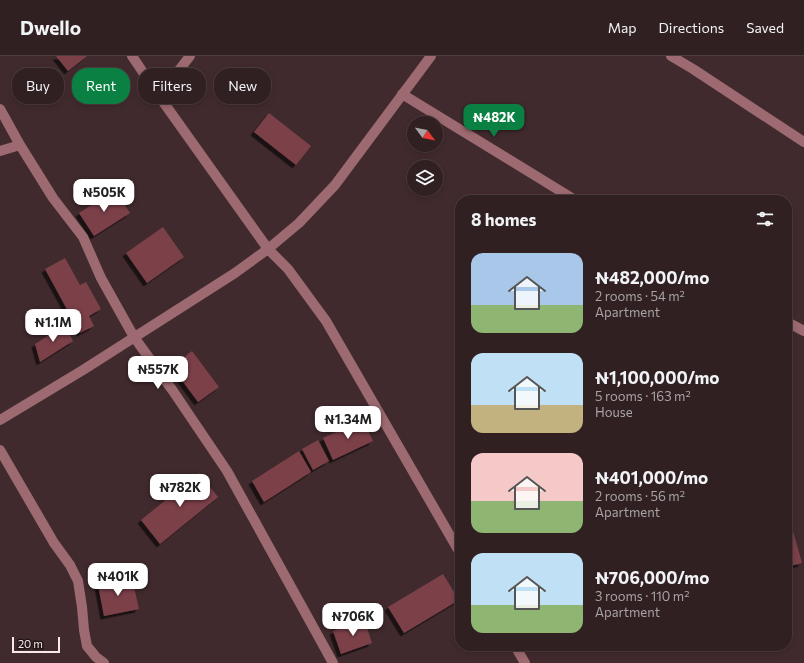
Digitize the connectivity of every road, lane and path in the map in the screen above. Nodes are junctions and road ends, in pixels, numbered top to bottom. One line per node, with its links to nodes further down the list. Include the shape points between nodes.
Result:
1 (132, 56): 5 (street)
2 (190, 56): 6 (street)
3 (431, 56): 7 (street)
4 (671, 56): 10 (street)
5 (140, 68)
6 (181, 68)
7 (402, 94): 13 (street); 14 (street, via 335,184 299,223)
8 (165, 104): 14 (street)
9 (0, 109): 11 (street)
10 (804, 142)
11 (20, 145): 12 (street); 17 (street, via 53,198 83,237 101,278)
12 (0, 151)
13 (567, 195)
14 (268, 250): 17 (street); 20 (street, via 288,269 326,321)
15 (792, 325): 16 (street)
16 (804, 331)
17 (134, 337): 18 (street); 23 (street, via 227,471)
18 (0, 420)
19 (0, 450): 22 (street, via 78,581 87,646)
20 (455, 544)
21 (518, 651): 24 (street)
22 (104, 663)
23 (333, 663)
24 (525, 663)

